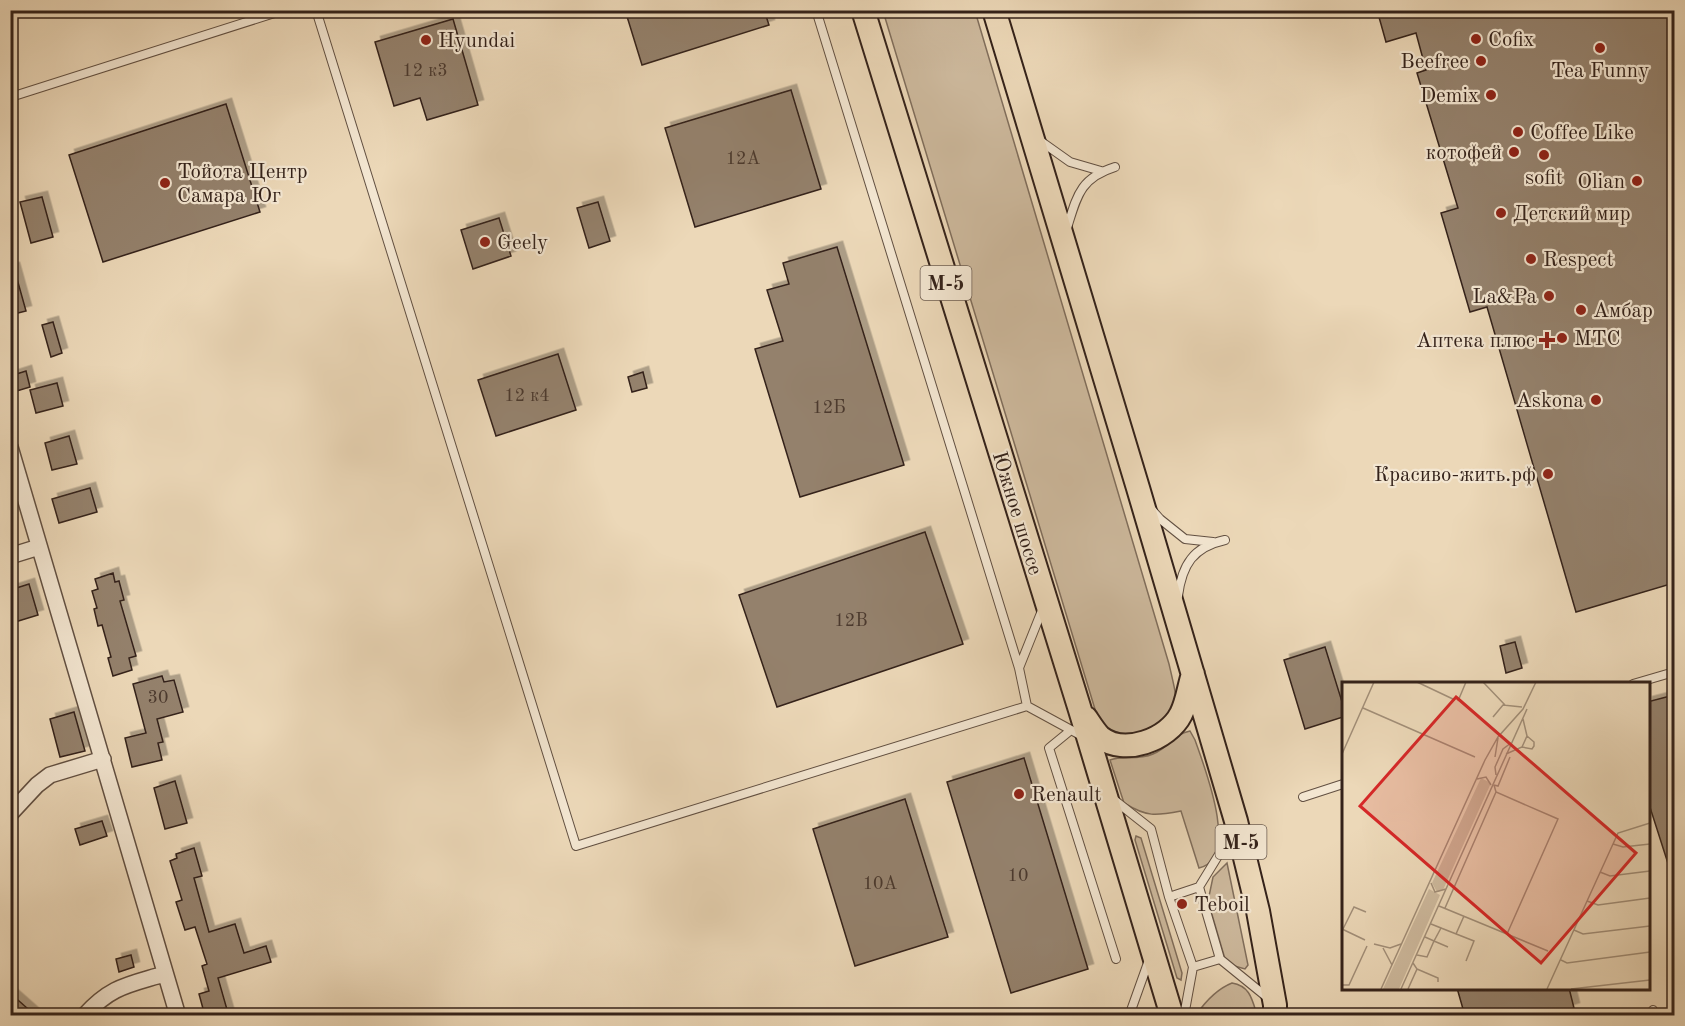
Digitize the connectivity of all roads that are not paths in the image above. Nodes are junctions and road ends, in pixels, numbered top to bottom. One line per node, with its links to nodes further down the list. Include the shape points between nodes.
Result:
1 (284, 10): 6 (lane)
2 (316, 10): 23 (lane, via 576,846)
3 (816, 10): 19 (lane)
4 (863, 10): 17 (main road, Южное шоссе / М-5)
5 (994, 10): 7 (main road, М-5)
6 (14, 96)
7 (1032, 135): 9 (lane, via 1070,162); 10 (main road, М-5)
8 (1115, 167): 9 (lane)
9 (1101, 171): 10 (lane, via 1078,192)
10 (1064, 238): 12 (main road, М-5)
11 (10, 447): 15 (street)
12 (1138, 488): 14 (lane, via 1150,507 1185,539); 18 (main road, М-5)
13 (1225, 540): 14 (lane)
14 (1214, 542): 18 (lane, via 1191,557 1180,585)
15 (39, 547): 16 (street); 25 (street)
16 (10, 556)
17 (1046, 601): 19 (lane); 24 (main road, Южное шоссе / М-5)
18 (1176, 616): 20 (main road, М-5)
19 (1019, 668): 23 (lane)
20 (1193, 672): 24 (main road, via 1181,714 1165,732 1151,740 1116,745); 30 (main road, М-5)
21 (1674, 672): 22 (lane)
22 (1640, 682)
23 (1027, 706): 24 (lane)
24 (1080, 726): 27 (main road, Южное шоссе / М-5); 34 (lane, via 1048,748)
25 (103, 759): 29 (street, via 50,775); 37 (street)
26 (1342, 784): 28 (lane)
27 (1106, 794): 32 (lane, via 1150,829); 33 (main road, Южное шоссе / М-5)
28 (1303, 797)
29 (10, 814)
30 (1236, 821): 31 (lane); 38 (main road, М-5, via 1258,912)
31 (1199, 887): 32 (lane); 35 (lane)
32 (1169, 897): 36 (lane)
33 (1153, 950): 41 (lane); 42 (main road, Южное шоссе / М-5)
34 (1116, 959)
35 (1220, 959): 36 (lane); 38 (lane, via 1253,984)
36 (1193, 967): 43 (lane)
37 (164, 974): 39 (street, via 112,990); 40 (street)
38 (1275, 1010)
39 (84, 1016)
40 (178, 1016)
41 (1129, 1016)
42 (1172, 1016)
43 (1184, 1016)

